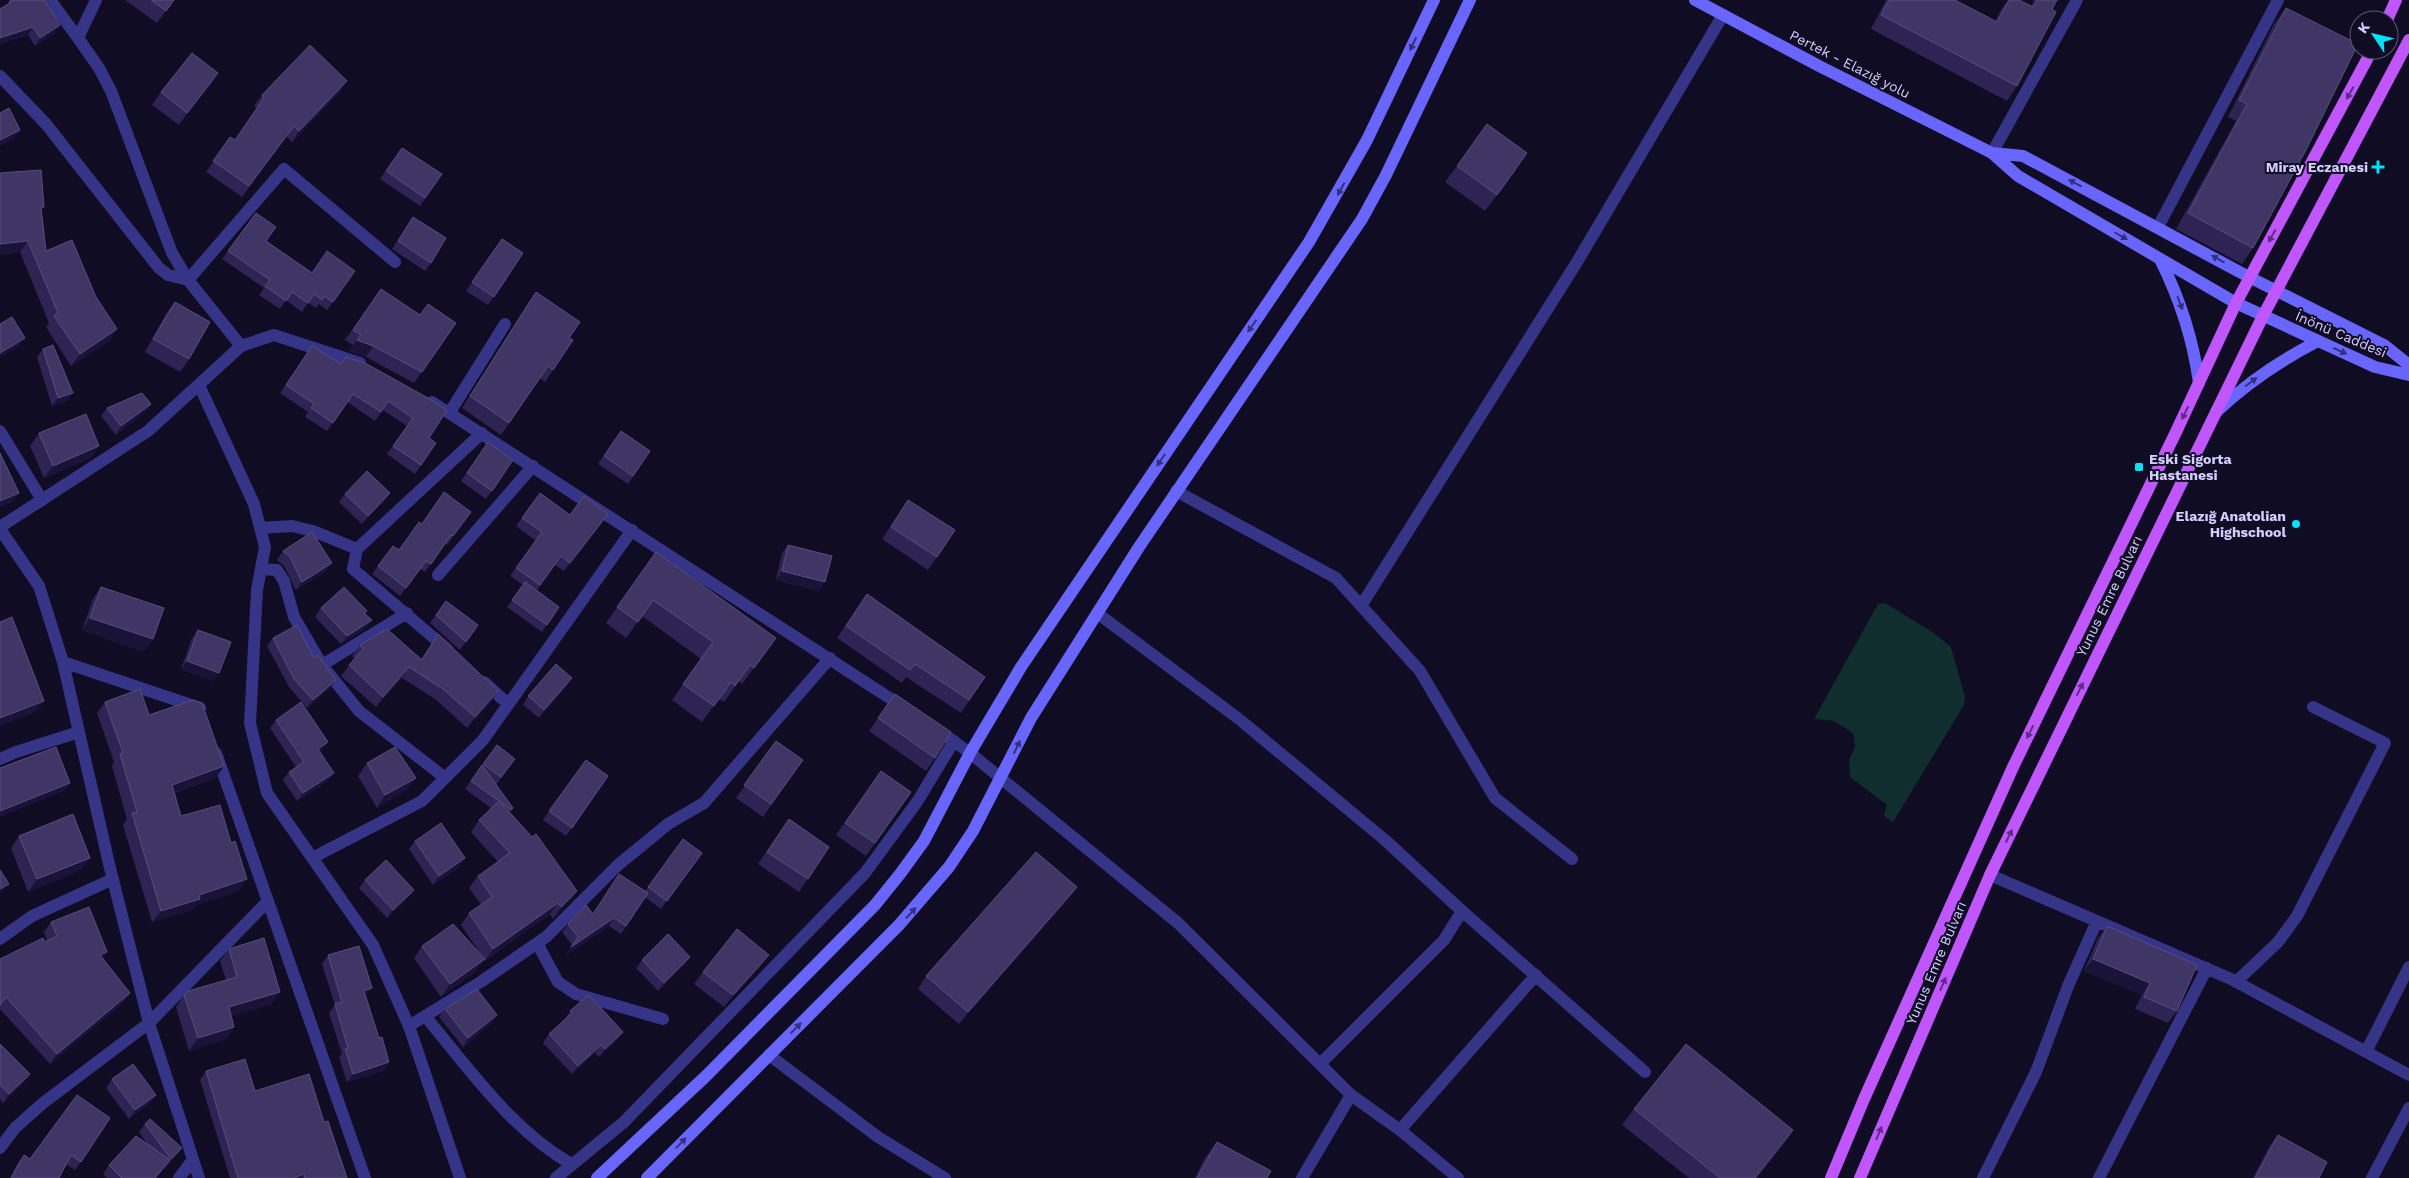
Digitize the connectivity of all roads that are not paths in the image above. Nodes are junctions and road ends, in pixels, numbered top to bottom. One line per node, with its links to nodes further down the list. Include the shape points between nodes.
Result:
1 (50, 0): 9 (street)
2 (96, 0): 9 (street)
3 (1434, 0): 58 (main road, one-way to 58, via 1367,140 1309,242 1021,668)
4 (1470, 0): 36 (main road, via 1362,219)
5 (1696, 0): 8 (main road, Pertek - Elazığ yolu)
6 (2077, 0): 13 (street)
7 (2278, 0): 14 (street)
8 (1723, 15): 13 (main road, Pertek - Elazığ yolu); 44 (street, via 1577,262)
9 (78, 38): 18 (street, via 111,91 172,253)
10 (2409, 40): 19 (main road, Yunus Emre Bulvarı)
11 (2367, 60): 17 (main road, Yunus Emre Bulvarı, one-way to 17)
12 (0, 76): 18 (street, via 46,124 159,268 168,275)
13 (1992, 153): 14 (main road, İnönü Caddesi, one-way to 13, via 2023,156); 15 (main road, İnönü Caddesi, one-way to 15, via 2018,176)
14 (2158, 226): 17 (main road, İnönü Caddesi, one-way to 14)
15 (2160, 258): 20 (main road, İnönü Caddesi); 28 (main road, one-way to 28, via 2183,310)
16 (395, 262): 18 (street, via 284,169)
17 (2249, 277): 19 (main road, İnönü Caddesi); 20 (main road, Yunus Emre Bulvarı)
18 (188, 280): 24 (street)
19 (2277, 290): 21 (main road, Yunus Emre Bulvarı); 25 (main road, İnönü Caddesi, via 2384,345)
20 (2236, 303): 21 (main road, İnönü Caddesi); 28 (main road, Yunus Emre Bulvarı)
21 (2263, 316): 23 (main road, İnönü Caddesi); 32 (main road, Yunus Emre Bulvarı)
22 (505, 324): 31 (street)
23 (2318, 341): 27 (main road, İnönü Caddesi, one-way to 27, via 2375,367); 32 (main road, one-way to 23, via 2251,381)
24 (241, 346): 26 (street, via 274,335); 29 (street)
25 (2409, 364)
26 (370, 369)
27 (2409, 375)
28 (2199, 383): 100 (main road, Yunus Emre Bulvarı, one-way to 100, via 2013,767)
29 (198, 385): 37 (street, via 148,431); 39 (street, via 254,504)
30 (418, 395): 31 (street)
31 (450, 412): 34 (street)
32 (2215, 414): 64 (main road, Yunus Emre Bulvarı, one-way to 32)
33 (0, 431): 37 (street)
34 (482, 434): 35 (street); 41 (street)
35 (533, 466): 40 (street); 43 (street)
36 (1176, 491): 44 (street, via 1336,578); 46 (main road)
37 (42, 500): 38 (street)
38 (0, 528): 49 (street, via 39,586)
39 (260, 528): 41 (street, via 292,526 314,531); 42 (street, via 265,548)
40 (632, 530): 48 (street); 52 (street)
41 (357, 550): 45 (street, via 353,569)
42 (261, 569): 50 (street, via 277,570 284,581 294,617); 62 (street, via 250,723 267,793)
43 (438, 575)
44 (1361, 606): 63 (street, via 1420,671 1495,798)
45 (407, 613): 47 (street); 50 (street)
46 (1097, 613): 61 (main road, one-way to 46, via 1031,718); 67 (street, via 1246,725 1385,840)
47 (458, 658)
48 (830, 658): 56 (street); 70 (street, via 704,803 668,824 618,865)
49 (63, 662): 54 (street, via 200,708); 55 (street)
50 (322, 665): 60 (street, via 359,711)
51 (472, 671): 52 (street)
52 (508, 704): 60 (street, via 483,740)
53 (2313, 707): 74 (street, via 2385,743 2298,916 2278,942)
54 (204, 718)
55 (79, 732): 59 (street); 65 (street)
56 (954, 741): 58 (street); 89 (street, via 917,802 866,873 630,1115)
57 (213, 745): 66 (street)
58 (970, 753): 61 (street); 95 (main road, via 924,840 875,905 706,1076)
59 (0, 759)
60 (444, 777): 62 (street, via 422,801)
61 (1001, 779): 80 (main road, one-way to 61, via 926,897 973,831); 81 (street, via 1178,923)
62 (312, 858): 78 (street, via 372,945)
63 (1572, 859)
64 (1990, 875): 68 (street); 101 (main road, Yunus Emre Bulvarı, one-way to 64)
65 (113, 879): 69 (street, via 32,916); 77 (street)
66 (268, 901): 77 (street); 92 (street)
67 (1462, 911): 73 (street); 81 (street, via 1444,940)
68 (2097, 921): 72 (street); 102 (street, via 2068,986 2036,1072)
69 (0, 939)
70 (537, 944): 75 (street); 76 (street, via 558,982 576,994)
71 (2409, 967): 79 (street)
72 (2207, 968): 74 (street); 103 (street)
73 (1536, 975): 82 (street); 86 (street)
74 (2236, 982): 79 (street)
75 (425, 1016): 78 (street); 89 (street, via 511,1119 531,1137)
76 (663, 1018)
77 (150, 1022): 87 (street, via 43,1102 15,1128); 88 (street)
78 (408, 1026): 93 (street)
79 (2366, 1052): 83 (street)
80 (769, 1055): 96 (main road, one-way to 80); 97 (street, via 878,1137)
81 (1320, 1064): 84 (street)
82 (1645, 1072)
83 (2409, 1075)
84 (1352, 1095): 86 (street); 98 (street)
85 (2409, 1108): 104 (street)
86 (1400, 1130): 99 (street)
87 (0, 1148)
88 (192, 1161): 90 (street); 91 (street)
89 (572, 1164): 94 (street)
90 (179, 1178)
91 (199, 1178)
92 (364, 1178)
93 (460, 1178)
94 (556, 1178)
95 (597, 1178)
96 (647, 1178)
97 (945, 1178)
98 (1302, 1178)
99 (1458, 1178)
100 (1831, 1178)
101 (1860, 1178)
102 (1983, 1178)
103 (2100, 1178)
104 (2372, 1178)

